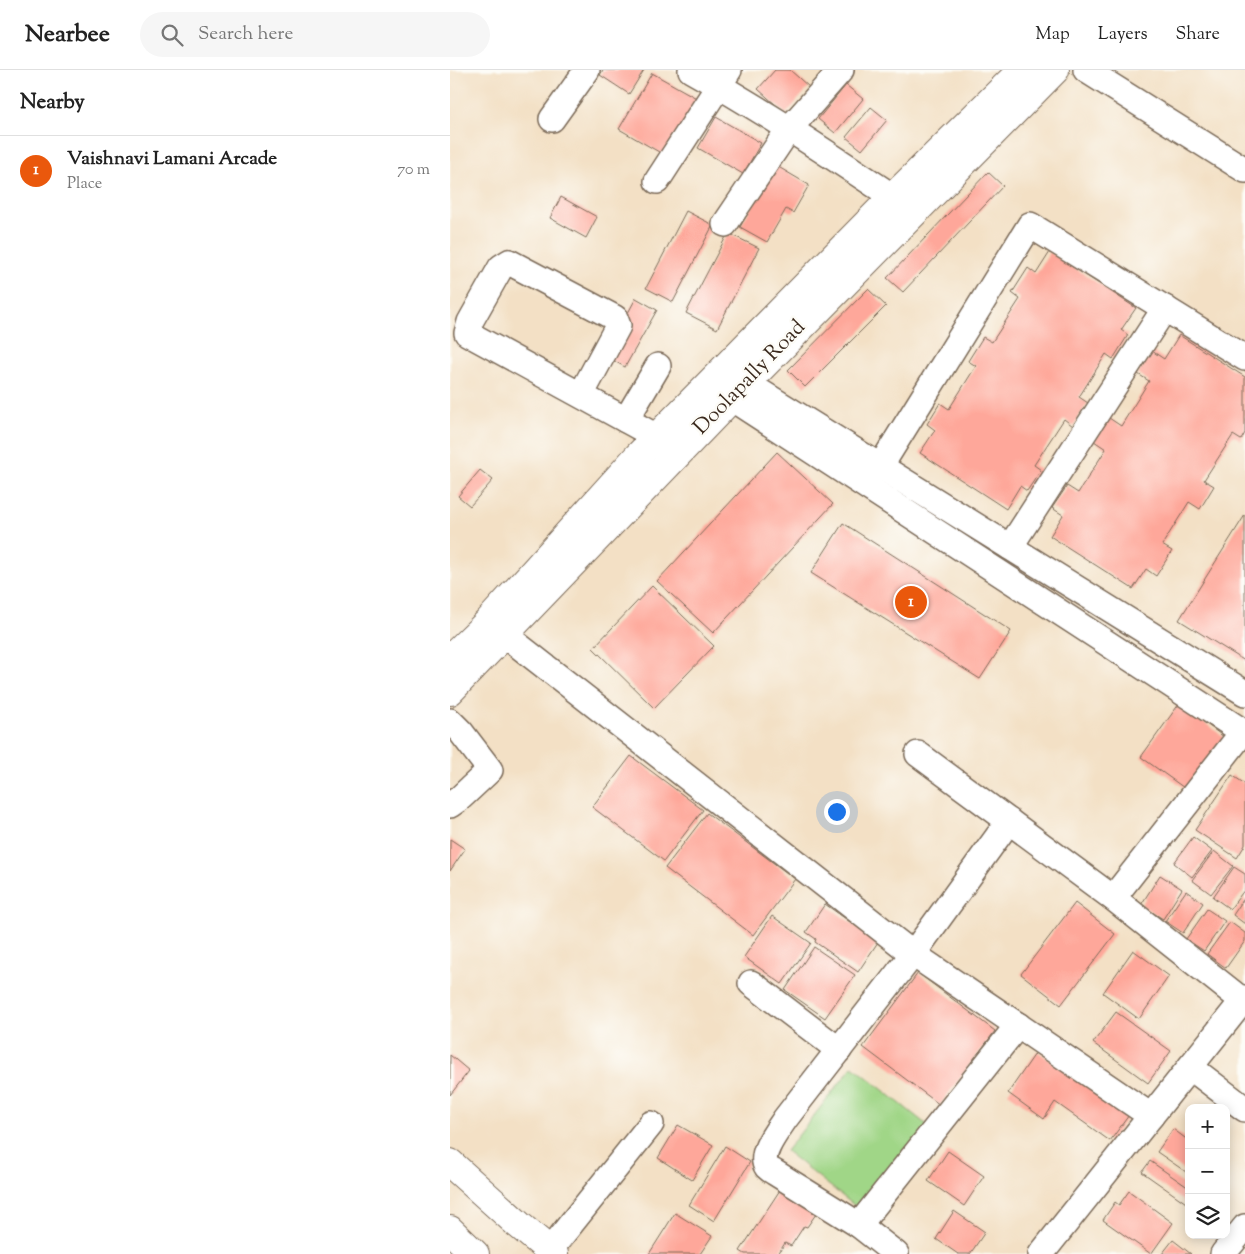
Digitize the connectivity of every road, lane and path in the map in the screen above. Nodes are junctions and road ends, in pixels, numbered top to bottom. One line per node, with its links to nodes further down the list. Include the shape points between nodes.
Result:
1 (587, 70): 8 (street)
2 (691, 70): 7 (street)
3 (841, 70): 9 (street)
4 (1022, 70): 12 (main road, Doolapally Road)
5 (1055, 70): 17 (main road, Doolapally Road)
6 (1086, 70): 10 (street)
7 (724, 78): 9 (street); 11 (street)
8 (552, 119)
9 (788, 128): 12 (street); 13 (street)
10 (1245, 170)
11 (657, 181)
12 (893, 197): 20 (main road, Doolapally Road)
13 (725, 224)
14 (1165, 308): 15 (street); 21 (street, via 1030,224); 22 (street)
15 (1245, 358)
16 (658, 366): 19 (street)
17 (738, 390): 21 (street); 23 (main road, Doolapally Road); 28 (street)
18 (580, 395): 18 (street, via 467,334 470,322 500,266 509,262 615,318 618,326); 19 (street)
19 (626, 420): 20 (street)
20 (657, 437): 24 (main road, Doolapally Road, via 488,622)
21 (880, 467): 22 (street)
22 (1010, 547): 26 (street)
23 (505, 635): 25 (main road, Doolapally Road); 33 (street)
24 (450, 659)
25 (450, 691)
26 (1245, 692)
27 (450, 721): 30 (street, via 490,770)
28 (1244, 732): 32 (street)
29 (918, 754): 31 (street)
30 (450, 805)
31 (1008, 821): 32 (street); 33 (street)
32 (1113, 898): 35 (street)
33 (913, 954): 36 (street); 37 (street)
34 (751, 983): 37 (street)
35 (1244, 999): 38 (street)
36 (1018, 1024): 40 (street); 43 (street)
37 (839, 1050): 43 (street, via 770,1142 765,1159 767,1167 774,1172)
38 (1190, 1067): 39 (street); 40 (street)
39 (1245, 1109)
40 (1150, 1116): 49 (street)
41 (652, 1124): 46 (street)
42 (450, 1162): 46 (main road)
43 (859, 1225): 48 (street)
44 (1245, 1227): 50 (street)
45 (450, 1230): 47 (main road)
46 (552, 1252)
47 (475, 1254)
48 (896, 1254)
49 (1041, 1254)
50 (1223, 1254)

